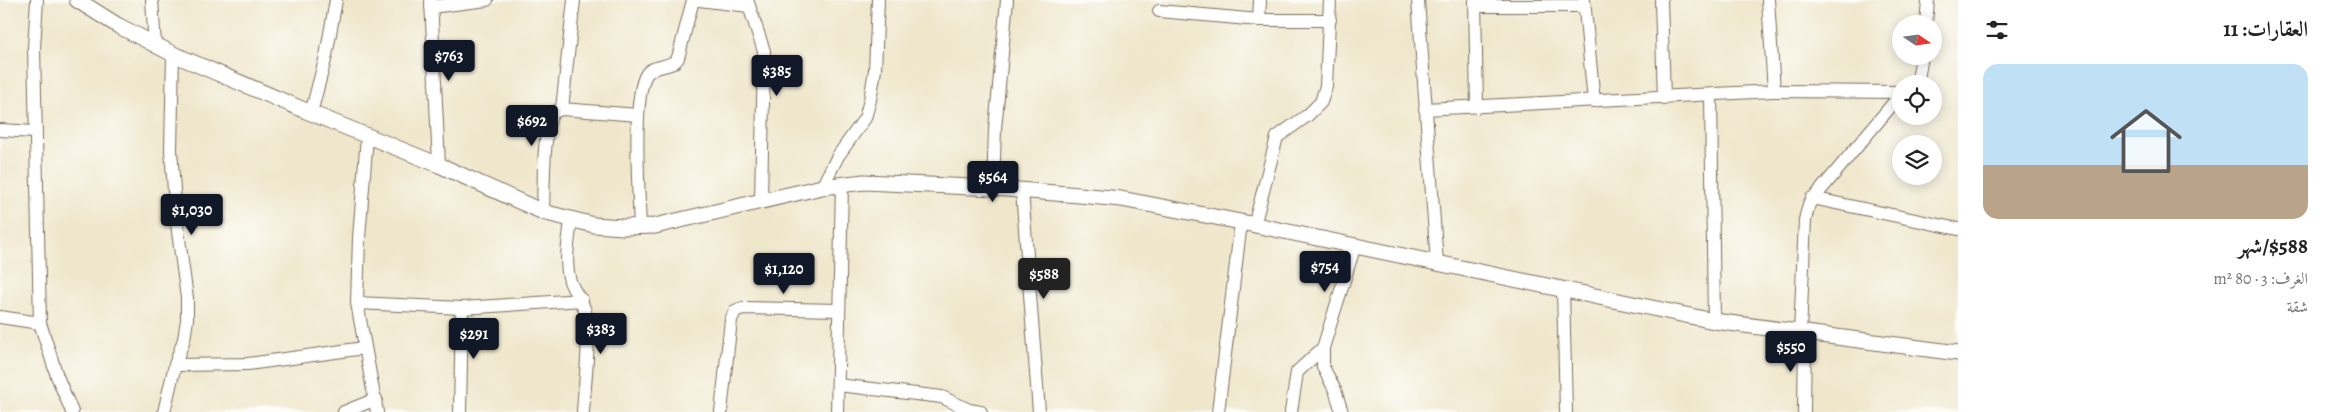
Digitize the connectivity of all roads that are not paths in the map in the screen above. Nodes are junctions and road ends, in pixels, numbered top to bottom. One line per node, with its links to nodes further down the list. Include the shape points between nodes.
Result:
1 (37, 0): 39 (street)
2 (77, 0): 25 (street)
3 (152, 0): 25 (street)
4 (336, 0): 36 (street)
5 (487, 0): 20 (street)
6 (574, 0): 34 (street)
7 (693, 0): 37 (street, via 678,58 675,63 646,72)
8 (699, 0): 17 (street)
9 (878, 0): 43 (street, via 875,70 865,118 838,156)
10 (1008, 0): 44 (street, via 995,129)
11 (1260, 0): 23 (street)
12 (1330, 0): 24 (street)
13 (1418, 0): 35 (street)
14 (1661, 0): 30 (street)
15 (1768, 0): 27 (street)
16 (1928, 0): 22 (street)
17 (748, 3): 47 (street, via 764,51)
18 (1476, 3): 19 (street); 33 (street)
19 (1584, 3): 31 (street)
20 (431, 4): 41 (street)
21 (1159, 11): 23 (street)
22 (1927, 15)
23 (1259, 20): 24 (street)
24 (1330, 20): 50 (street, via 1326,86 1321,102 1277,137)
25 (155, 46): 26 (street)
26 (173, 54): 36 (street); 67 (street, via 171,150 187,312 184,339)
27 (1774, 91): 28 (street); 29 (street)
28 (1892, 93)
29 (1711, 96): 30 (street); 61 (street)
30 (1664, 98): 31 (street)
31 (1594, 101): 33 (street)
32 (1892, 104): 46 (street)
33 (1477, 107): 35 (street)
34 (562, 109): 37 (street); 48 (street, via 554,112 549,122)
35 (1425, 110): 54 (street)
36 (311, 113): 40 (street)
37 (638, 115): 51 (street)
38 (0, 130): 39 (street)
39 (35, 132): 62 (street)
40 (367, 136): 41 (street); 57 (street)
41 (439, 165): 48 (street)
42 (842, 185): 43 (street); 44 (street, via 864,182); 59 (street)
43 (822, 187): 47 (street)
44 (994, 188): 45 (street)
45 (1022, 190): 50 (street, via 1121,199); 79 (street)
46 (1812, 198): 52 (street); 63 (street, via 1805,220)
47 (761, 200): 51 (street, via 674,223)
48 (544, 212): 49 (street)
49 (571, 220): 51 (street, via 609,227); 56 (street, via 568,271 571,283)
50 (1247, 224): 53 (street); 80 (street)
51 (640, 227)
52 (1958, 229)
53 (1355, 245): 54 (street); 65 (street)
54 (1437, 263): 55 (street)
55 (1564, 289): 61 (street); 83 (street)
56 (582, 300): 58 (street); 75 (street, via 587,353)
57 (357, 303): 58 (street); 64 (street)
58 (462, 308): 74 (street)
59 (839, 310): 68 (street); 76 (street, via 743,308 735,311 731,320)
60 (0, 317): 62 (street)
61 (1714, 321): 63 (street)
62 (40, 322): 71 (street)
63 (1802, 334): 66 (street); 84 (street)
64 (364, 348): 67 (street, via 248,364); 69 (street)
65 (1323, 348): 81 (street, via 1297,372); 82 (street, via 1323,367)
66 (1958, 353)
67 (175, 365): 72 (street)
68 (838, 385): 70 (street, via 936,396); 77 (street)
69 (376, 406): 73 (street)
70 (958, 408): 78 (street)
71 (72, 412)
72 (164, 412)
73 (344, 412)
74 (460, 412)
75 (583, 412)
76 (721, 412)
77 (837, 412)
78 (981, 412)
79 (1039, 412)
80 (1218, 412)
81 (1291, 412)
82 (1342, 412)
83 (1566, 412)
84 (1804, 412)

